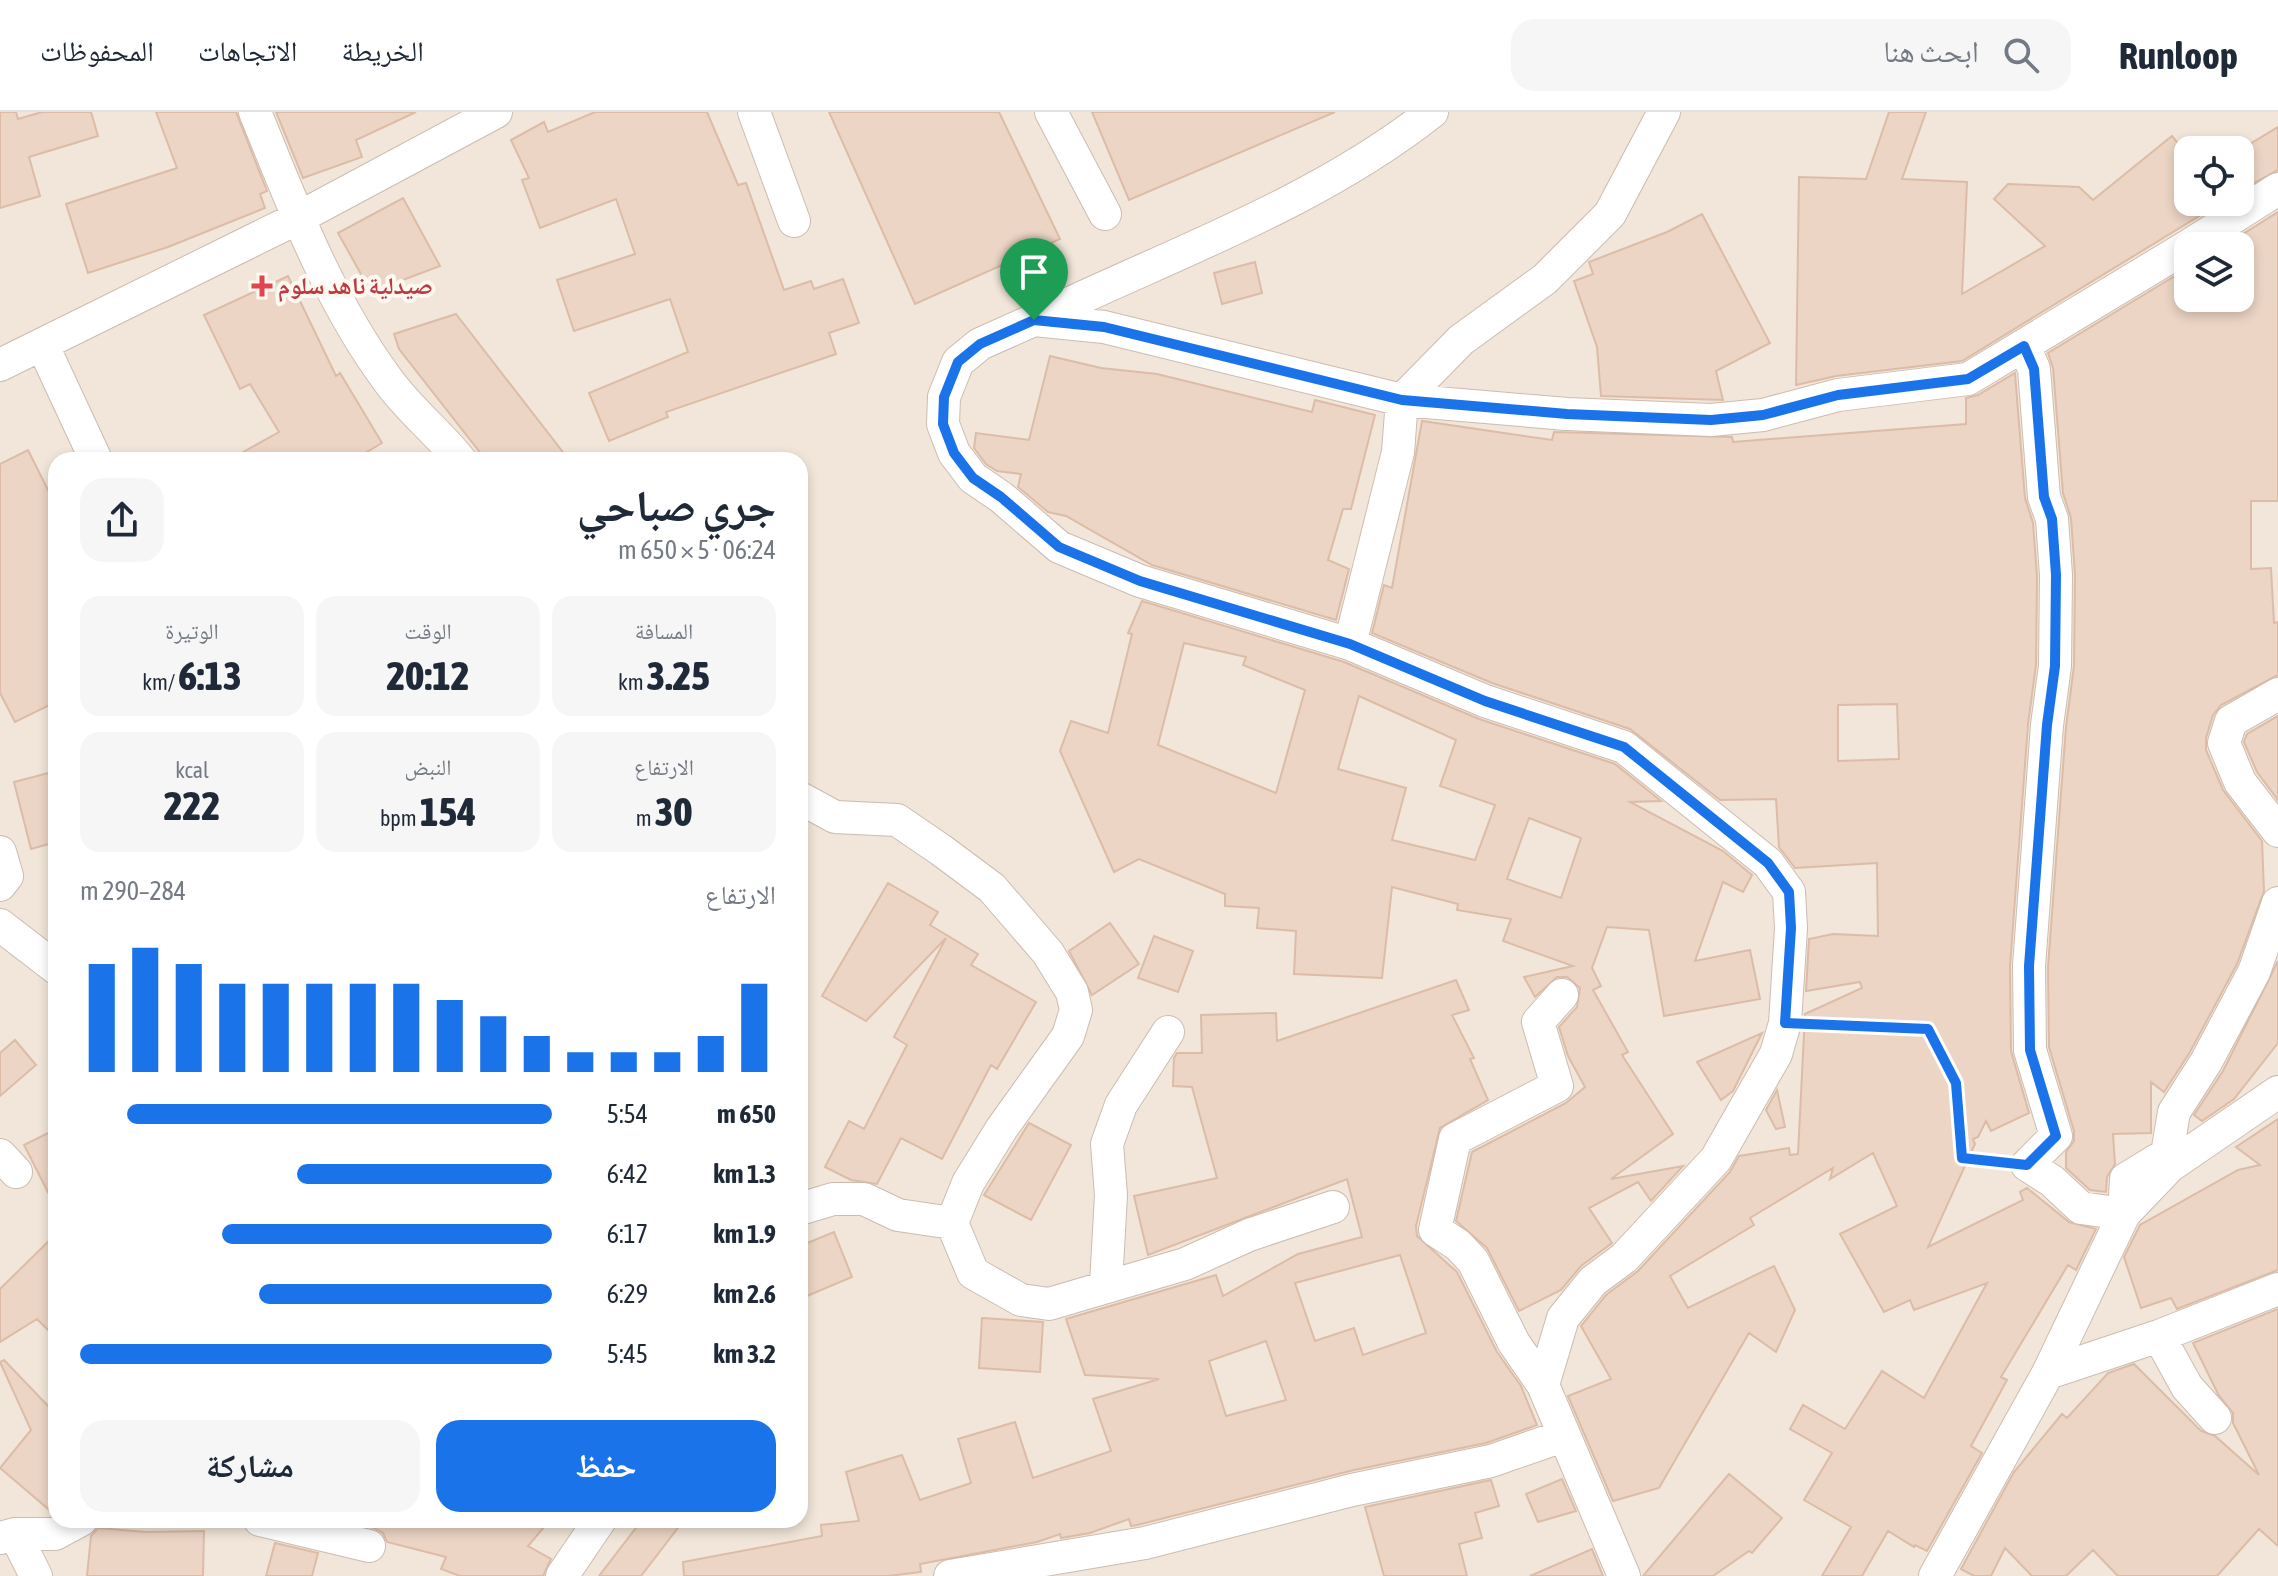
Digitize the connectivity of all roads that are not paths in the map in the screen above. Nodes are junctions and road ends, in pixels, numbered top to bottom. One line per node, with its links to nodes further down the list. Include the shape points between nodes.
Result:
1 (255, 112): 9 (street)
2 (496, 112): 9 (street)
3 (754, 112): 10 (street)
4 (1051, 112): 8 (street)
5 (1432, 112): 13 (street, via 1279,208)
6 (1664, 112): 17 (street, via 1610,214 1545,279 1461,340)
7 (2278, 189): 11 (street)
8 (1105, 214)
9 (298, 218): 14 (street); 19 (street, via 384,376)
10 (794, 221)
11 (2210, 232)
12 (2174, 255): 15 (street)
13 (1034, 320): 17 (street, via 1104,327); 20 (street, via 980,344 958,362 944,397 943,424 954,453 973,478 1059,547 1140,581)
14 (43, 346): 16 (street); 18 (street)
15 (2024, 346): 17 (street, via 1968,379 1838,395 1763,415 1711,420); 34 (street, via 2034,369 2056,575 2055,666 2029,966 2030,1050 2056,1136 2027,1165 2081,1208)
16 (0, 365)
17 (1402, 400): 20 (street, via 1398,452)
18 (92, 452)
19 (452, 452)
20 (1350, 644): 40 (street, via 1485,701 1624,747 1768,863 1789,892 1785,1023 1776,1054 1716,1159 1624,1258 1593,1281 1563,1318)
21 (2278, 694): 23 (street, via 2231,721 2224,743 2240,782)
22 (808, 802): 35 (street, via 835,817 897,820 941,850 992,888 1048,953 1072,992 1076,1010 1068,1036 1002,1128 968,1183)
23 (2278, 831)
24 (0, 852): 25 (street, via 7,876)
25 (0, 885)
26 (2278, 903): 34 (street, via 2254,972 2174,1112 2167,1154 2126,1179)
27 (0, 925): 28 (street)
28 (48, 962)
29 (1562, 995): 40 (street, via 1538,1022 1557,1086 1455,1139 1435,1230 1473,1261 1514,1343)
30 (1168, 1032): 36 (street, via 1121,1105 1107,1144 1111,1195)
31 (2278, 1092): 34 (street, via 2170,1166)
32 (808, 1207): 35 (street, via 833,1199 864,1199 898,1215)
33 (1333, 1207): 36 (street, via 1249,1235 1185,1264)
34 (2124, 1214): 39 (street)
35 (952, 1223): 36 (street, via 973,1273 1021,1300 1049,1304)
36 (1106, 1284)
37 (2278, 1289): 38 (street)
38 (2159, 1336): 39 (street); 41 (street, via 2187,1387)
39 (2048, 1373): 53 (street)
40 (1543, 1385): 42 (street)
41 (2215, 1418)
42 (1563, 1436): 48 (street, via 1491,1461 1337,1493 1145,1543); 52 (street)
43 (66, 1528): 46 (street, via 55,1534)
44 (294, 1528): 47 (street)
45 (595, 1528): 50 (street)
46 (8, 1536): 49 (street)
47 (369, 1546)
48 (979, 1574): 51 (street)
49 (36, 1576)
50 (562, 1576)
51 (950, 1576)
52 (1624, 1576)
53 (1935, 1576)

